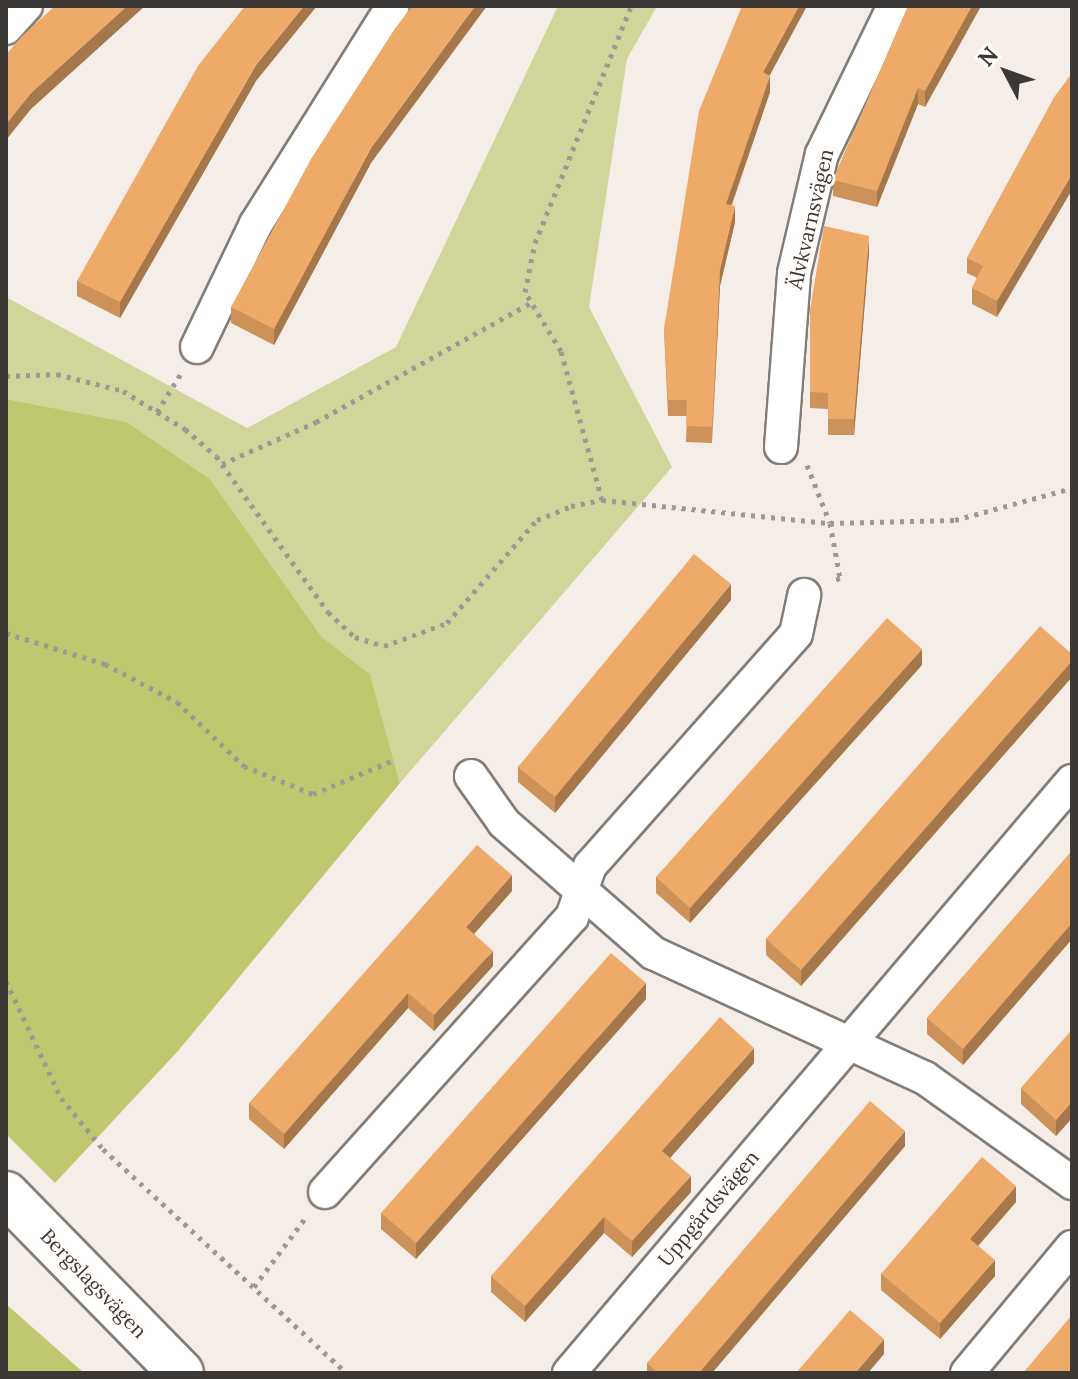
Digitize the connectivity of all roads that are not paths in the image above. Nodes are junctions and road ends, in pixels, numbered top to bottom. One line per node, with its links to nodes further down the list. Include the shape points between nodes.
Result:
1 (26, 6): 4 (street)
2 (393, 6): 5 (street, via 256,224)
3 (894, 6): 6 (street, Älvkvarnsvägen, via 822,154 794,273)
4 (6, 28)
5 (197, 347)
6 (781, 447)
7 (804, 595): 10 (street, via 796,634 590,866)
8 (471, 776): 10 (street, via 504,823)
9 (1072, 781): 11 (street, Uppgårdsvägen)
10 (582, 891): 11 (street, via 677,966); 13 (street, via 572,917)
11 (848, 1042): 12 (street, via 925,1078); 17 (street, Uppgårdsvägen)
12 (1072, 1183)
13 (325, 1192)
14 (6, 1194): 16 (main road, Bergslagsvägen)
15 (1072, 1247): 18 (street)
16 (181, 1373)
17 (569, 1373)
18 (967, 1373)

